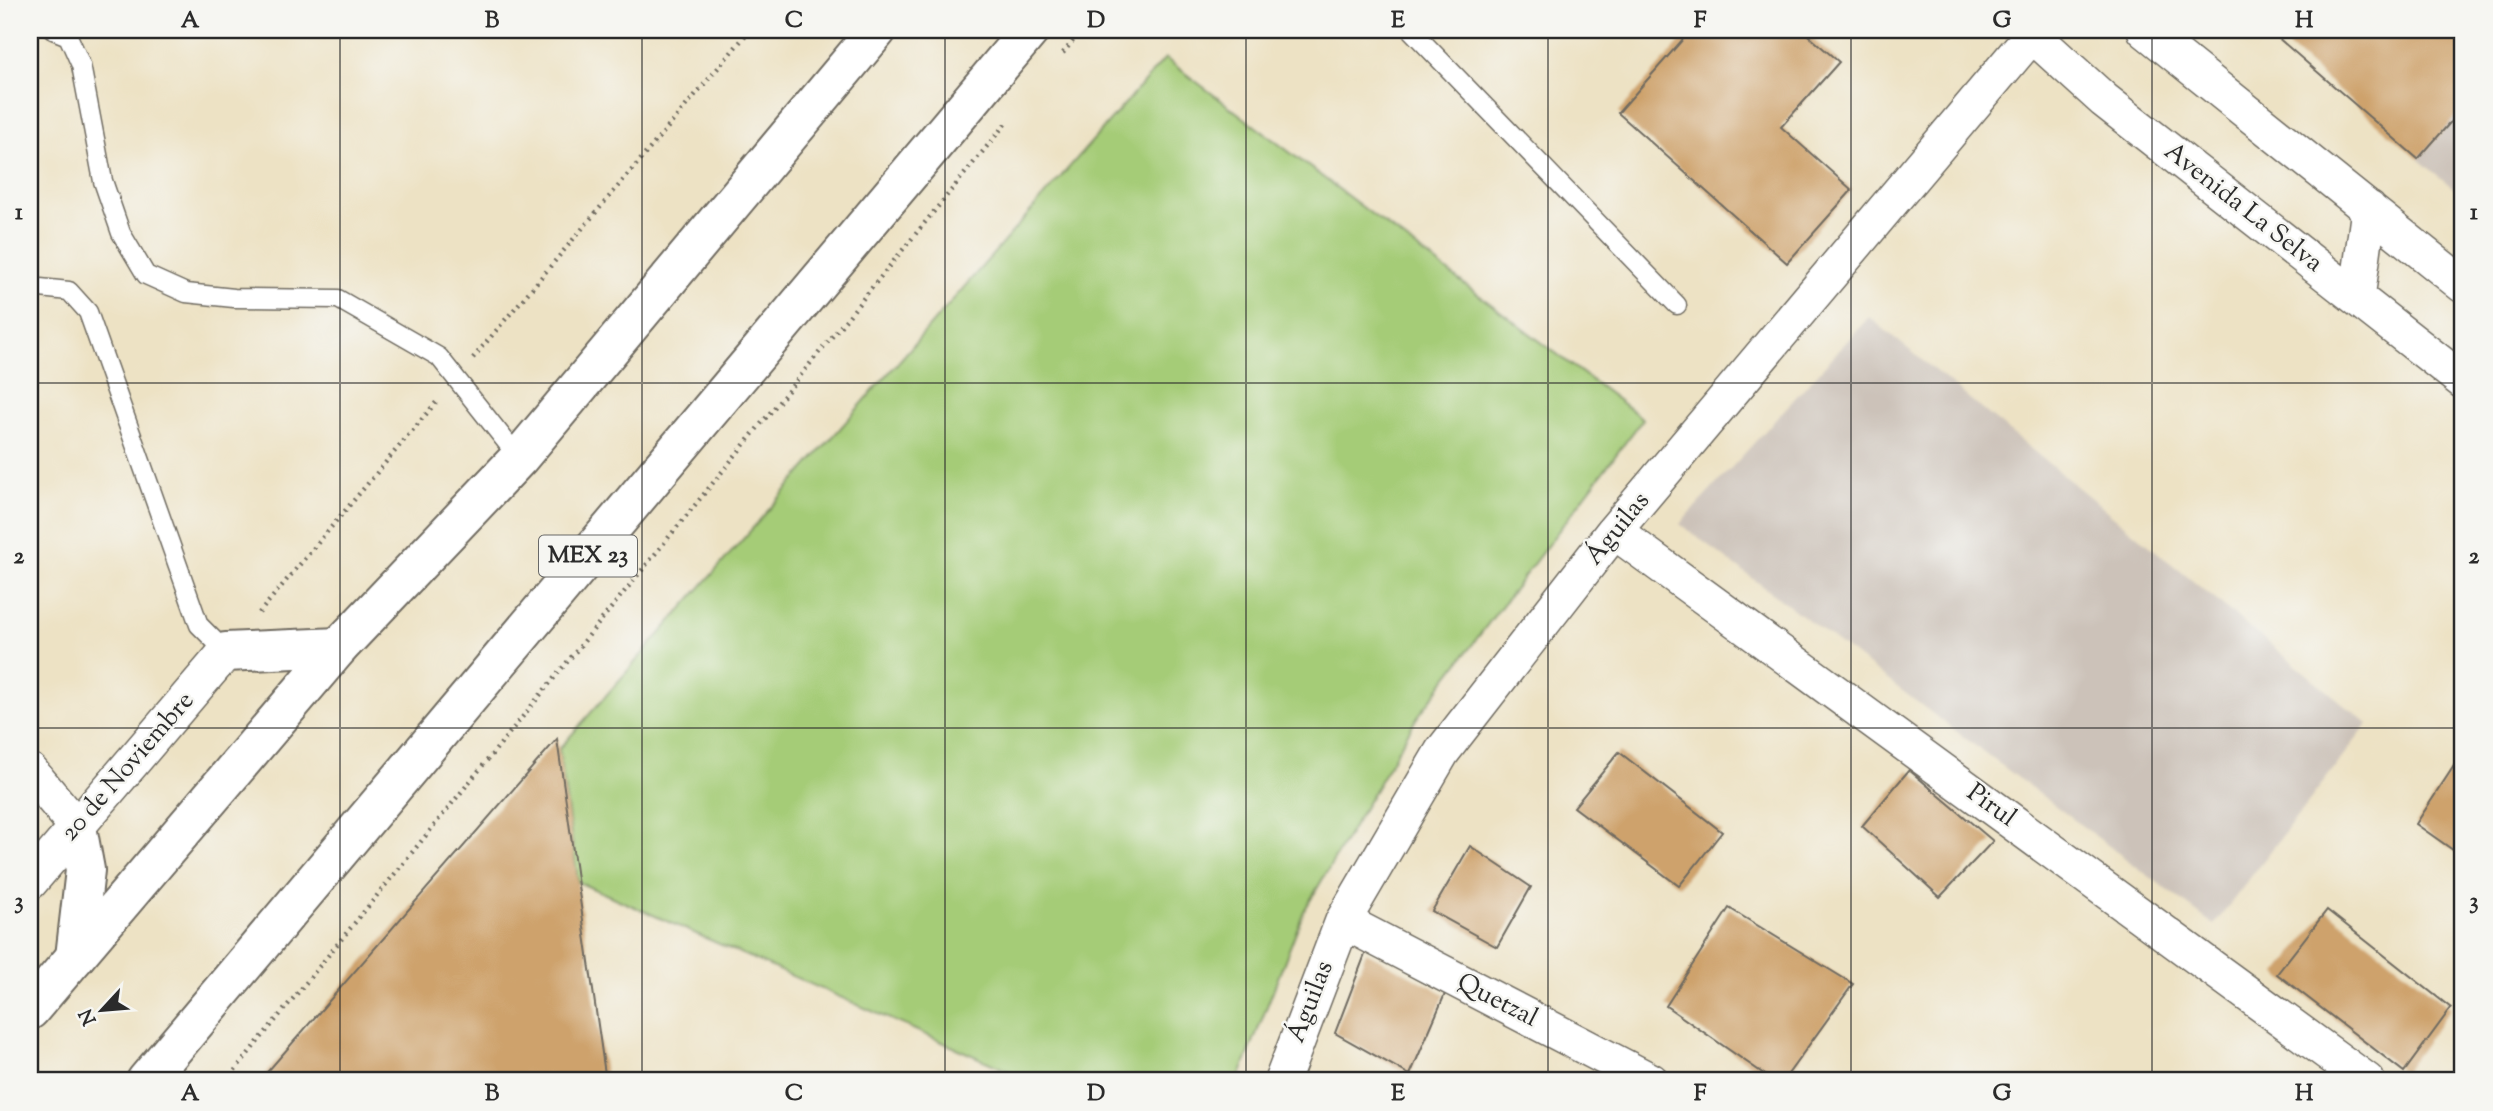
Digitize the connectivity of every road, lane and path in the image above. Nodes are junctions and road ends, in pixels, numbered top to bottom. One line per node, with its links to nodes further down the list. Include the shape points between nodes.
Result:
1 (53, 30): 16 (lane, via 68,36 81,65 103,181 121,233 146,275 186,293 338,299 439,357)
2 (750, 30): 16 (path)
3 (877, 30): 18 (main road)
4 (1030, 30): 28 (main road, MEX 23)
5 (1082, 30): 9 (path)
6 (1411, 30): 15 (lane)
7 (2145, 30): 11 (street)
8 (2032, 31): 14 (street, Avenida La Selva, via 2104,100); 19 (street, Águilas)
9 (1055, 62)
10 (1011, 117): 29 (path)
11 (2369, 209): 12 (street); 14 (street)
12 (2463, 285)
13 (30, 291): 21 (lane, via 69,291 88,312 199,625)
14 (2357, 298): 17 (street, Avenida La Selva)
15 (1677, 305)
16 (456, 379): 18 (lane); 21 (path)
17 (2463, 381)
18 (519, 458): 20 (main road)
19 (1614, 531): 25 (street, Águilas, via 1442,752); 32 (street, Pirul)
20 (339, 647): 21 (main road); 26 (main road)
21 (226, 652): 23 (street, 20 de Noviembre)
22 (30, 771): 23 (street)
23 (77, 827): 24 (street, 20 de Noviembre); 26 (main road, via 85,870)
24 (30, 882)
25 (1343, 921): 30 (street, Águilas); 31 (street, Quetzal)
26 (75, 957): 27 (main road)
27 (30, 1010)
28 (146, 1081)
29 (226, 1081)
30 (1282, 1081)
31 (1651, 1081)
32 (2367, 1081)

